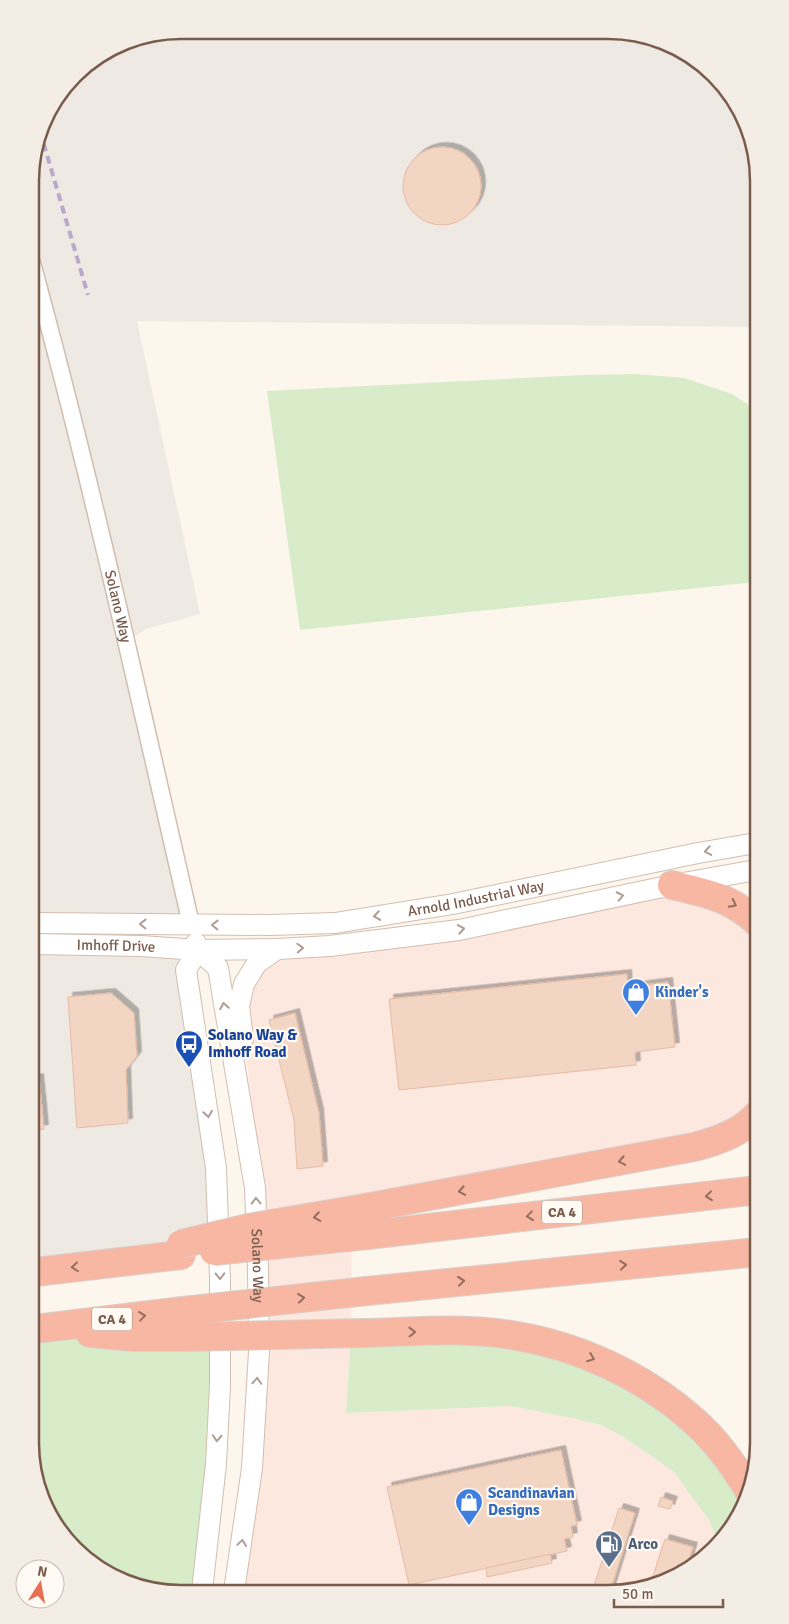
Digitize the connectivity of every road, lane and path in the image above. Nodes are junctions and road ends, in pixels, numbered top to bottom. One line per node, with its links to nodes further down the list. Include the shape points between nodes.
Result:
1 (39, 289): 7 (street, Solano Way, via 101,534)
2 (750, 844): 7 (street, Arnold Industrial Way, one-way to 7, via 452,904 335,922)
3 (750, 871): 4 (street, Arnold Industrial Way)
4 (672, 885): 5 (highway, one-way to 5, via 714,895); 9 (street, Arnold Industrial Way, one-way to 4, via 330,946 459,930)
5 (750, 916)
6 (39, 923): 7 (street, Imhoff Drive, one-way to 6)
7 (191, 924): 10 (street, Solano Way)
8 (39, 944): 10 (street, Imhoff Drive)
9 (277, 949): 10 (street, Arnold Industrial Way); 12 (street, via 257,963 244,984 239,1006 254,1117)
10 (198, 950): 12 (street, Solano Way, one-way to 10, via 218,968); 20 (street, one-way to 20, via 186,970 216,1168 220,1289 220,1386)
11 (750, 1122): 14 (highway, one-way to 14, via 725,1138 694,1148)
12 (246, 1137): 21 (street, Solano Way, one-way to 12, via 252,1468 259,1352 255,1188)
13 (750, 1191): 14 (highway, CA 4, one-way to 14)
14 (366, 1222): 16 (highway, CA 4, one-way to 16, bridge, via 181,1249 116,1263)
15 (750, 1253): 17 (highway, one-way to 15, bridge, via 367,1291)
16 (39, 1272)
17 (183, 1324): 18 (highway, one-way to 17, via 133,1337); 19 (highway, one-way to 19, bridge, via 364,1334 465,1331 511,1335 570,1350 602,1362 666,1398 695,1421)
18 (39, 1328)
19 (744, 1483)
20 (203, 1585)
21 (236, 1585)

